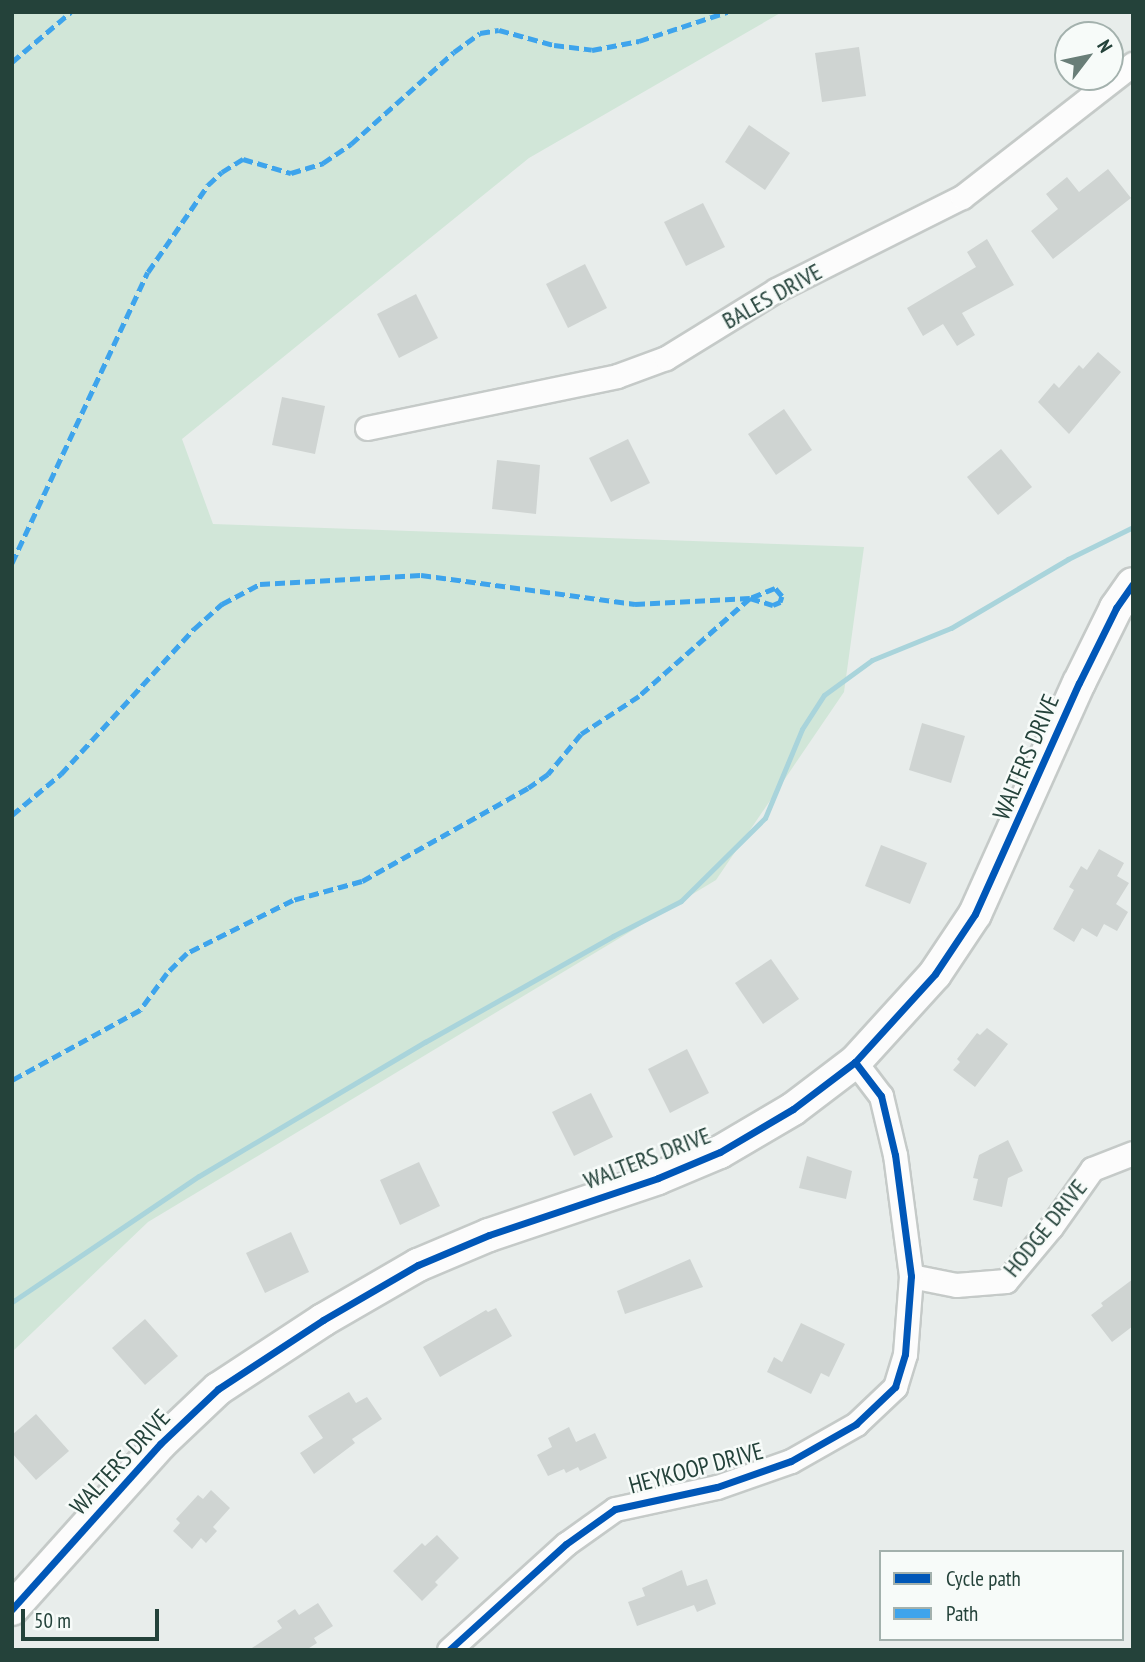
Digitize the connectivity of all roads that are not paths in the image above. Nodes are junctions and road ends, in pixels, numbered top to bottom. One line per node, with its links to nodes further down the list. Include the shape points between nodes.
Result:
1 (1133, 64): 2 (street, BALES DRIVE, via 962,197 776,290 666,358 617,376)
2 (368, 428)
3 (1133, 584): 4 (street, WALTERS DRIVE, via 1079,683 975,914 935,974)
4 (855, 1062): 6 (street, HEYKOOP DRIVE, via 881,1096 895,1155); 7 (street, WALTERS DRIVE, via 793,1109 720,1152 418,1265 323,1320 218,1389 160,1444)
5 (1133, 1153): 6 (street, HODGE DRIVE, via 1092,1170 1006,1281 956,1285)
6 (911, 1276): 8 (street, HEYKOOP DRIVE, via 905,1354 895,1387 856,1424 791,1461 717,1488 615,1509 566,1544)
7 (12, 1609)
8 (449, 1650)

